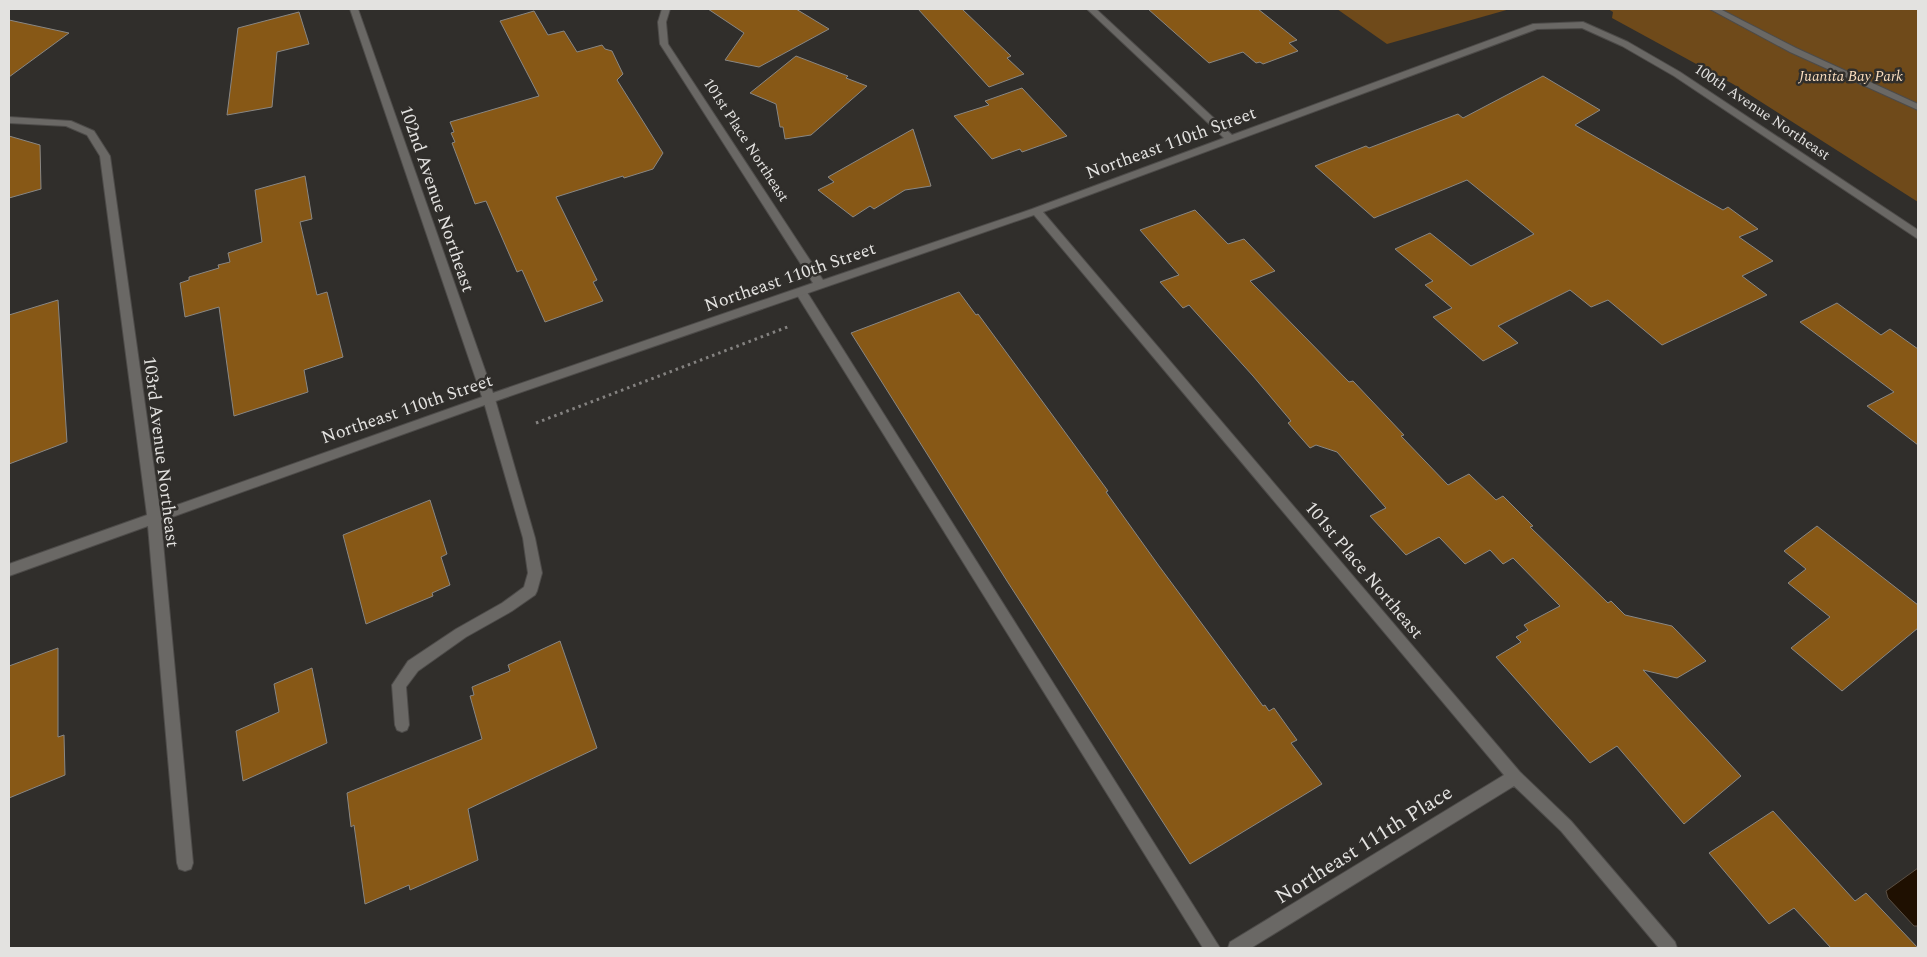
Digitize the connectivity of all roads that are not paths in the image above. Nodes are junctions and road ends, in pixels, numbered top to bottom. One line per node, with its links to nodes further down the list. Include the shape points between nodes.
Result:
1 (354, 9): 13 (street, 102nd Avenue Northeast)
2 (666, 9): 11 (street, 101st Place Northeast, via 662,22 664,44)
3 (1091, 9): 8 (street)
4 (1714, 9): 6 (street, via 1793,50)
5 (1582, 25): 8 (street, Northeast 110th Street, via 1536,26); 10 (street, 100th Avenue Northeast, via 1625,44 1678,74)
6 (1918, 107)
7 (9, 120): 14 (street, 103rd Avenue Northeast, via 68,123 91,133 104,156)
8 (1232, 140): 9 (street, Northeast 110th Street)
9 (1036, 211): 11 (street, Northeast 110th Street); 17 (street, 101st Place Northeast)
10 (1918, 235)
11 (820, 285): 12 (street, Northeast 110th Street)
12 (801, 292): 13 (street, Northeast 110th Street); 19 (street)
13 (488, 399): 14 (street, Northeast 110th Street); 16 (street, 102nd Avenue Northeast, via 529,538 535,573 530,591 413,666 400,685)
14 (154, 517): 15 (street, Northeast 110th Street); 18 (street, 103rd Avenue Northeast)
15 (9, 570)
16 (402, 724)
17 (1515, 777): 20 (street, Northeast 111th Place); 21 (street, 101st Place Northeast, via 1566,826)
18 (184, 863)
19 (1212, 948)
20 (1236, 948)
21 (1669, 948)

